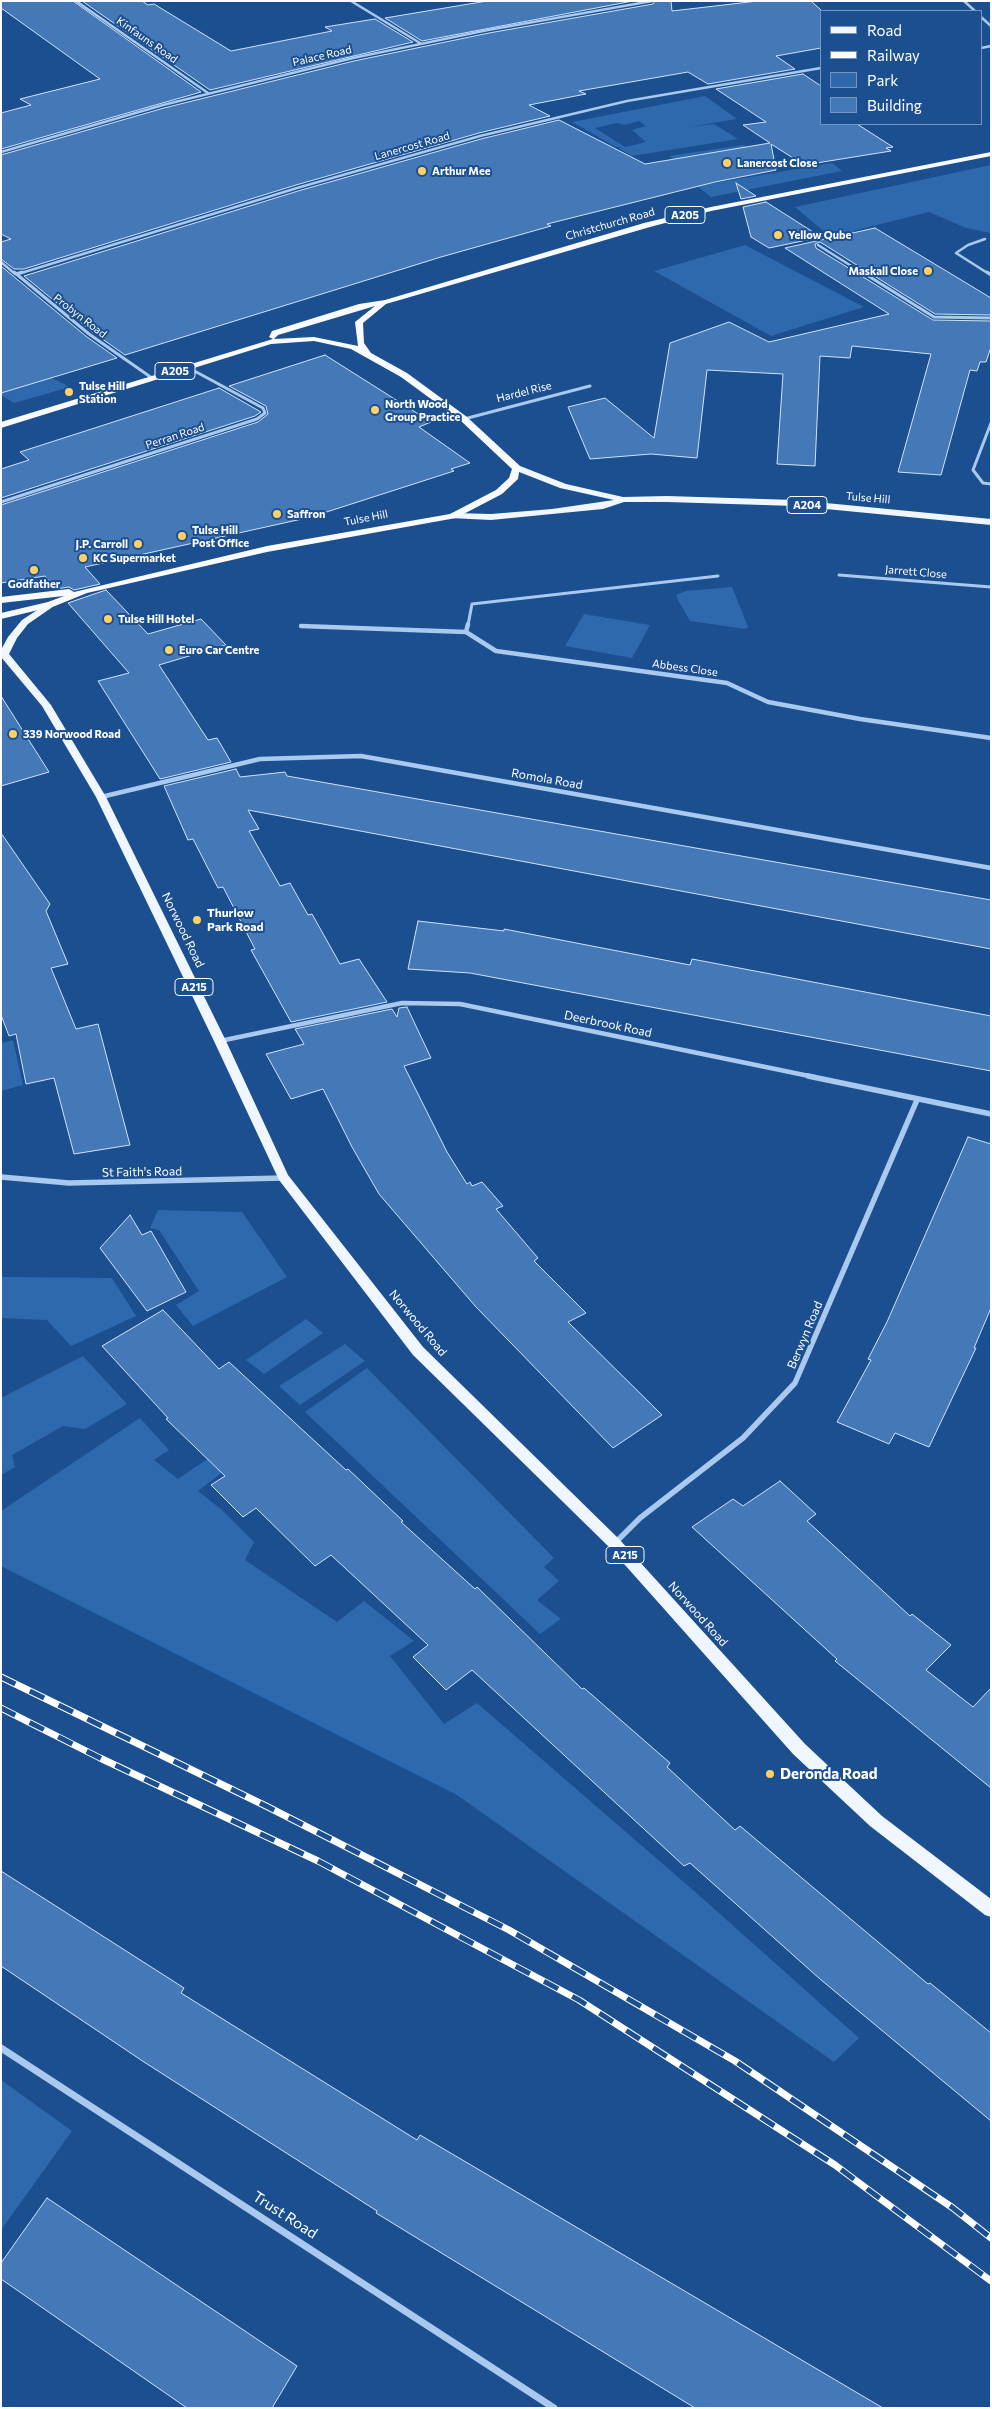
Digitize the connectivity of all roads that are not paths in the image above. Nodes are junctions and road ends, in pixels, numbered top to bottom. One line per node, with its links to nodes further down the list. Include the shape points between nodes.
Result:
1 (76, 1): 8 (street, Kinfauns Road)
2 (350, 1): 6 (street)
3 (652, 1): 6 (street, Palace Road)
4 (964, 1): 5 (street)
5 (974, 10)
6 (420, 43): 8 (street, Palace Road)
7 (820, 68): 14 (street, Lanercost Road, via 655,96 516,127 298,188)
8 (208, 93): 9 (street, Palace Road)
9 (1, 152)
10 (991, 154): 16 (highway, Christchurch Road / A205, via 656,222)
11 (985, 239): 15 (street, via 956,253)
12 (818, 245): 17 (street, via 934,318)
13 (1, 262): 14 (street, Probyn Road)
14 (16, 274): 21 (street, Probyn Road, via 89,334)
15 (991, 275)
16 (386, 302): 18 (highway, Christchurch Road / A205, via 362,306 275,333); 19 (highway, Christchurch Road / A205, via 359,322 360,343)
17 (991, 318)
18 (270, 342): 19 (highway, A205, via 298,338 323,340); 20 (highway, Christchurch Road / A205)
19 (367, 353): 23 (highway, A205, via 425,389)
20 (187, 367): 21 (highway, Christchurch Road / A205); 29 (street, Perran Road, via 263,408 265,414)
21 (152, 378): 25 (highway, Christchurch Road / A205)
22 (590, 386): 23 (street, Hardel Rise)
23 (464, 419): 26 (highway, A205)
24 (991, 423): 27 (street, via 973,470 983,483)
25 (1, 425)
26 (517, 468): 28 (main road, Tulse Hill / A204, via 569,488); 30 (highway, via 513,479 499,492)
27 (991, 484)
28 (623, 500): 30 (main road, Tulse Hill / A204, via 603,506 552,512 491,517); 31 (main road, Tulse Hill / A204, via 795,504)
29 (1, 502)
30 (453, 516): 35 (highway, Tulse Hill, via 268,549)
31 (991, 522)
32 (839, 574): 34 (street, Jarrett Close)
33 (718, 576): 40 (street, via 472,604)
34 (991, 587)
35 (84, 591): 36 (highway); 37 (highway, Tulse Hill)
36 (1, 600)
37 (51, 604): 38 (highway, Tulse Hill); 41 (main road, Norwood Road / A215, via 22,626)
38 (1, 616)
39 (301, 626): 40 (street)
40 (466, 632): 42 (street, Abbess Close, via 496,650 727,683 768,702)
41 (3, 653): 43 (main road, Norwood Road / A215, via 46,705)
42 (991, 738)
43 (101, 797): 44 (street, Romola Road, via 260,759 362,756); 45 (main road, Norwood Road / A215)
44 (991, 868)
45 (220, 1041): 46 (street, Deerbrook Road, via 402,1003 460,1004); 49 (main road, Norwood Road / A215)
46 (918, 1100): 47 (street, Deerbrook Road); 50 (street, Berwyn Road, via 796,1383 743,1438 640,1518)
47 (991, 1114)
48 (1, 1178): 49 (street, St Faith's Road, via 69,1183)
49 (283, 1178): 50 (main road, Norwood Road / A215, via 418,1351)
50 (614, 1543): 51 (main road, Norwood Road / A215, via 799,1749 876,1821)
51 (991, 1909)
52 (1, 2048): 53 (street, Trust Road)
53 (554, 2408)

